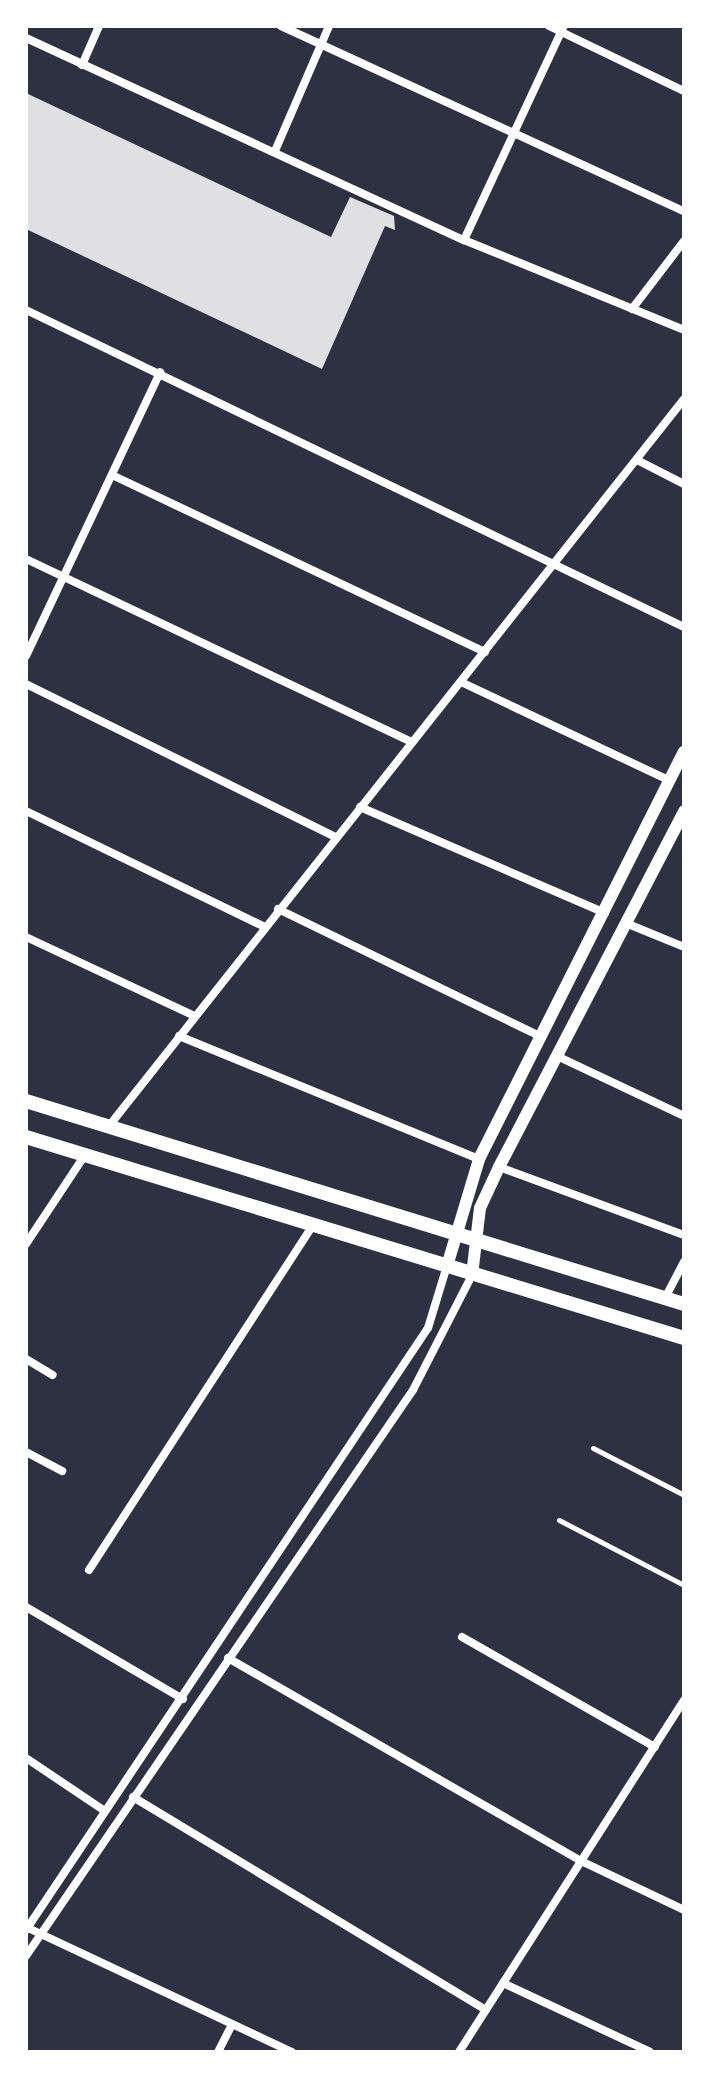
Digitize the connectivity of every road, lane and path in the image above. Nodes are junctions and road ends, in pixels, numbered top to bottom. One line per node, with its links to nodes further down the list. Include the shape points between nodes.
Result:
1 (99, 26): 8 (street)
2 (281, 26): 7 (street)
3 (329, 26): 7 (street)
4 (549, 26): 5 (street)
5 (562, 29): 9 (street); 10 (street)
6 (26, 38): 8 (street)
7 (321, 44): 10 (street); 11 (street)
8 (82, 65): 11 (street)
9 (684, 91)
10 (516, 137): 12 (street); 13 (street)
11 (275, 151): 13 (street)
12 (684, 211)
13 (464, 240): 15 (street)
14 (684, 241): 15 (street)
15 (632, 309): 17 (street)
16 (26, 310): 18 (street)
17 (684, 330)
18 (160, 372): 21 (street); 24 (street)
19 (684, 399): 20 (street)
20 (637, 460): 22 (street); 24 (street)
21 (112, 475): 25 (street); 27 (street)
22 (684, 484)
23 (26, 559): 25 (street)
24 (555, 560): 26 (street); 27 (street)
25 (64, 577): 28 (street); 31 (street)
26 (684, 627)
27 (485, 652): 29 (street)
28 (26, 656)
29 (461, 682): 31 (street); 33 (street)
30 (26, 684): 37 (street)
31 (411, 742): 34 (street)
32 (684, 752): 33 (street)
33 (670, 781): 39 (street)
34 (360, 807): 37 (street); 39 (street)
35 (26, 811): 41 (street)
36 (684, 811): 40 (street)
37 (336, 837): 38 (street)
38 (278, 909): 41 (street); 46 (street)
39 (605, 913): 46 (street)
40 (628, 924): 43 (street); 47 (street)
41 (265, 927): 44 (street)
42 (26, 937): 44 (street)
43 (684, 947)
44 (195, 1016): 45 (street)
45 (179, 1036): 50 (street); 53 (street)
46 (539, 1036): 53 (street)
47 (559, 1057): 49 (street); 54 (street)
48 (26, 1101): 50 (main road)
49 (684, 1116)
50 (108, 1127): 56 (main road)
51 (26, 1137): 52 (main road)
52 (85, 1155): 55 (main road); 59 (street)
53 (479, 1159): 56 (street)
54 (499, 1167): 57 (street); 58 (street)
55 (312, 1226): 61 (main road); 75 (street)
56 (452, 1234): 58 (main road); 61 (street)
57 (684, 1235)
58 (473, 1241): 62 (street); 63 (main road)
59 (26, 1244)
60 (684, 1262): 63 (street)
61 (447, 1266): 62 (main road); 68 (street, via 439,1306)
62 (472, 1275): 65 (main road); 69 (street)
63 (665, 1298): 64 (main road)
64 (684, 1304)
65 (684, 1338)
66 (26, 1359): 67 (street)
67 (53, 1375)
68 (396, 1378): 69 (street); 80 (street)
69 (413, 1390): 79 (street)
70 (593, 1448): 73 (lane)
71 (26, 1452): 72 (street)
72 (62, 1471)
73 (684, 1495)
74 (559, 1520): 76 (lane)
75 (89, 1570)
76 (684, 1585)
77 (26, 1607): 80 (street)
78 (462, 1637): 82 (street)
79 (228, 1658): 84 (street); 86 (street)
80 (183, 1699): 85 (street)
81 (684, 1700): 82 (street)
82 (655, 1747): 86 (street)
83 (26, 1758): 85 (street)
84 (133, 1797): 89 (street); 92 (street)
85 (105, 1811): 88 (street)
86 (581, 1861): 87 (street); 91 (street)
87 (684, 1910)
88 (26, 1928): 89 (street)
89 (41, 1934): 90 (street); 93 (street)
90 (26, 1956)
91 (503, 1983): 92 (street); 97 (street)
92 (486, 2010): 96 (street)
93 (232, 2025): 94 (street); 95 (street)
94 (218, 2052)
95 (292, 2052)
96 (459, 2052)
97 (650, 2052)

